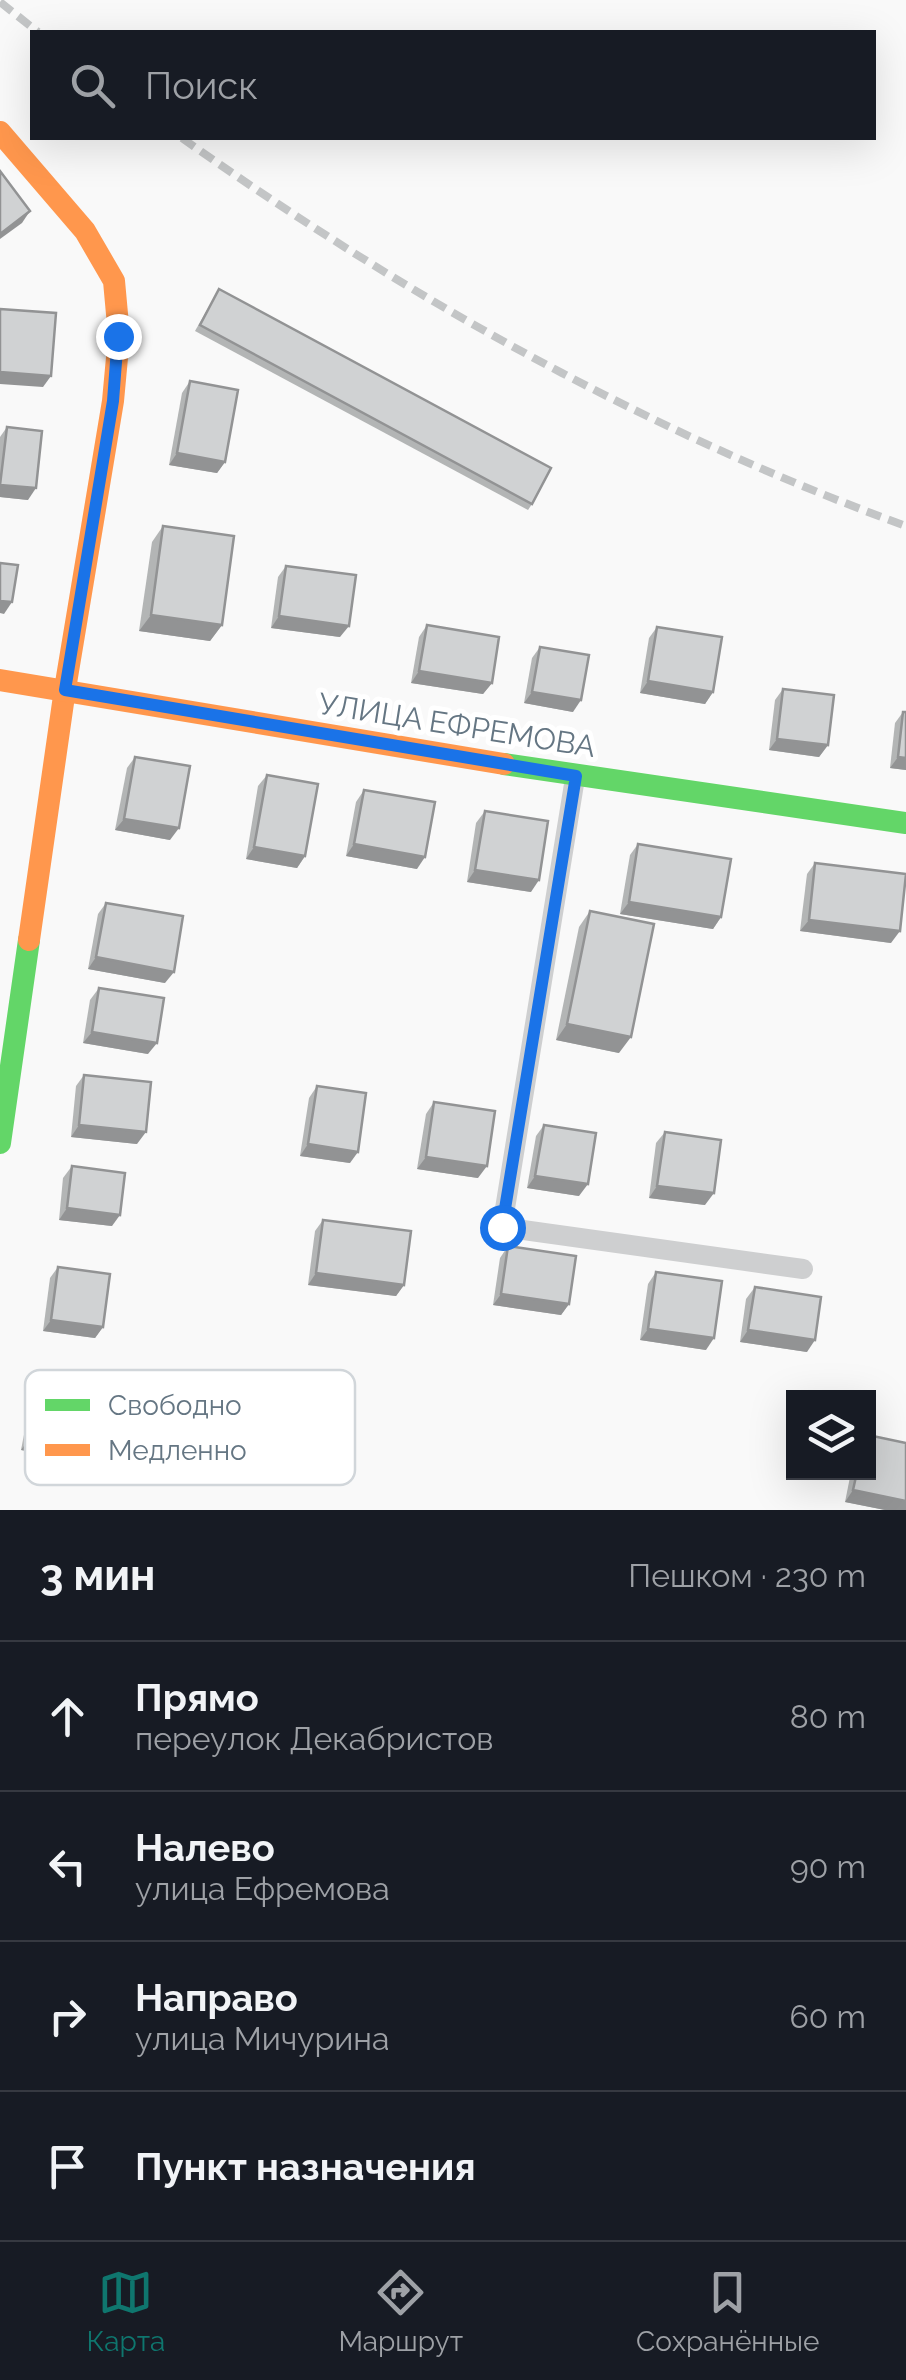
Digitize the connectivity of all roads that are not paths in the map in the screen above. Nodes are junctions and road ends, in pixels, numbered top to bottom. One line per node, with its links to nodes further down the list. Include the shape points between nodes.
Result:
1 (0, 132): 3 (street, via 85,231 114,281 113,401)
2 (0, 680): 3 (street, УЛИЦА ЕФРЕМОВА)
3 (65, 690): 4 (street, УЛИЦА ЕФРЕМОВА); 6 (street)
4 (576, 776): 5 (street, УЛИЦА ЕФРЕМОВА); 7 (lane, via 502,1227)
5 (906, 822)
6 (0, 1142)
7 (803, 1269)

